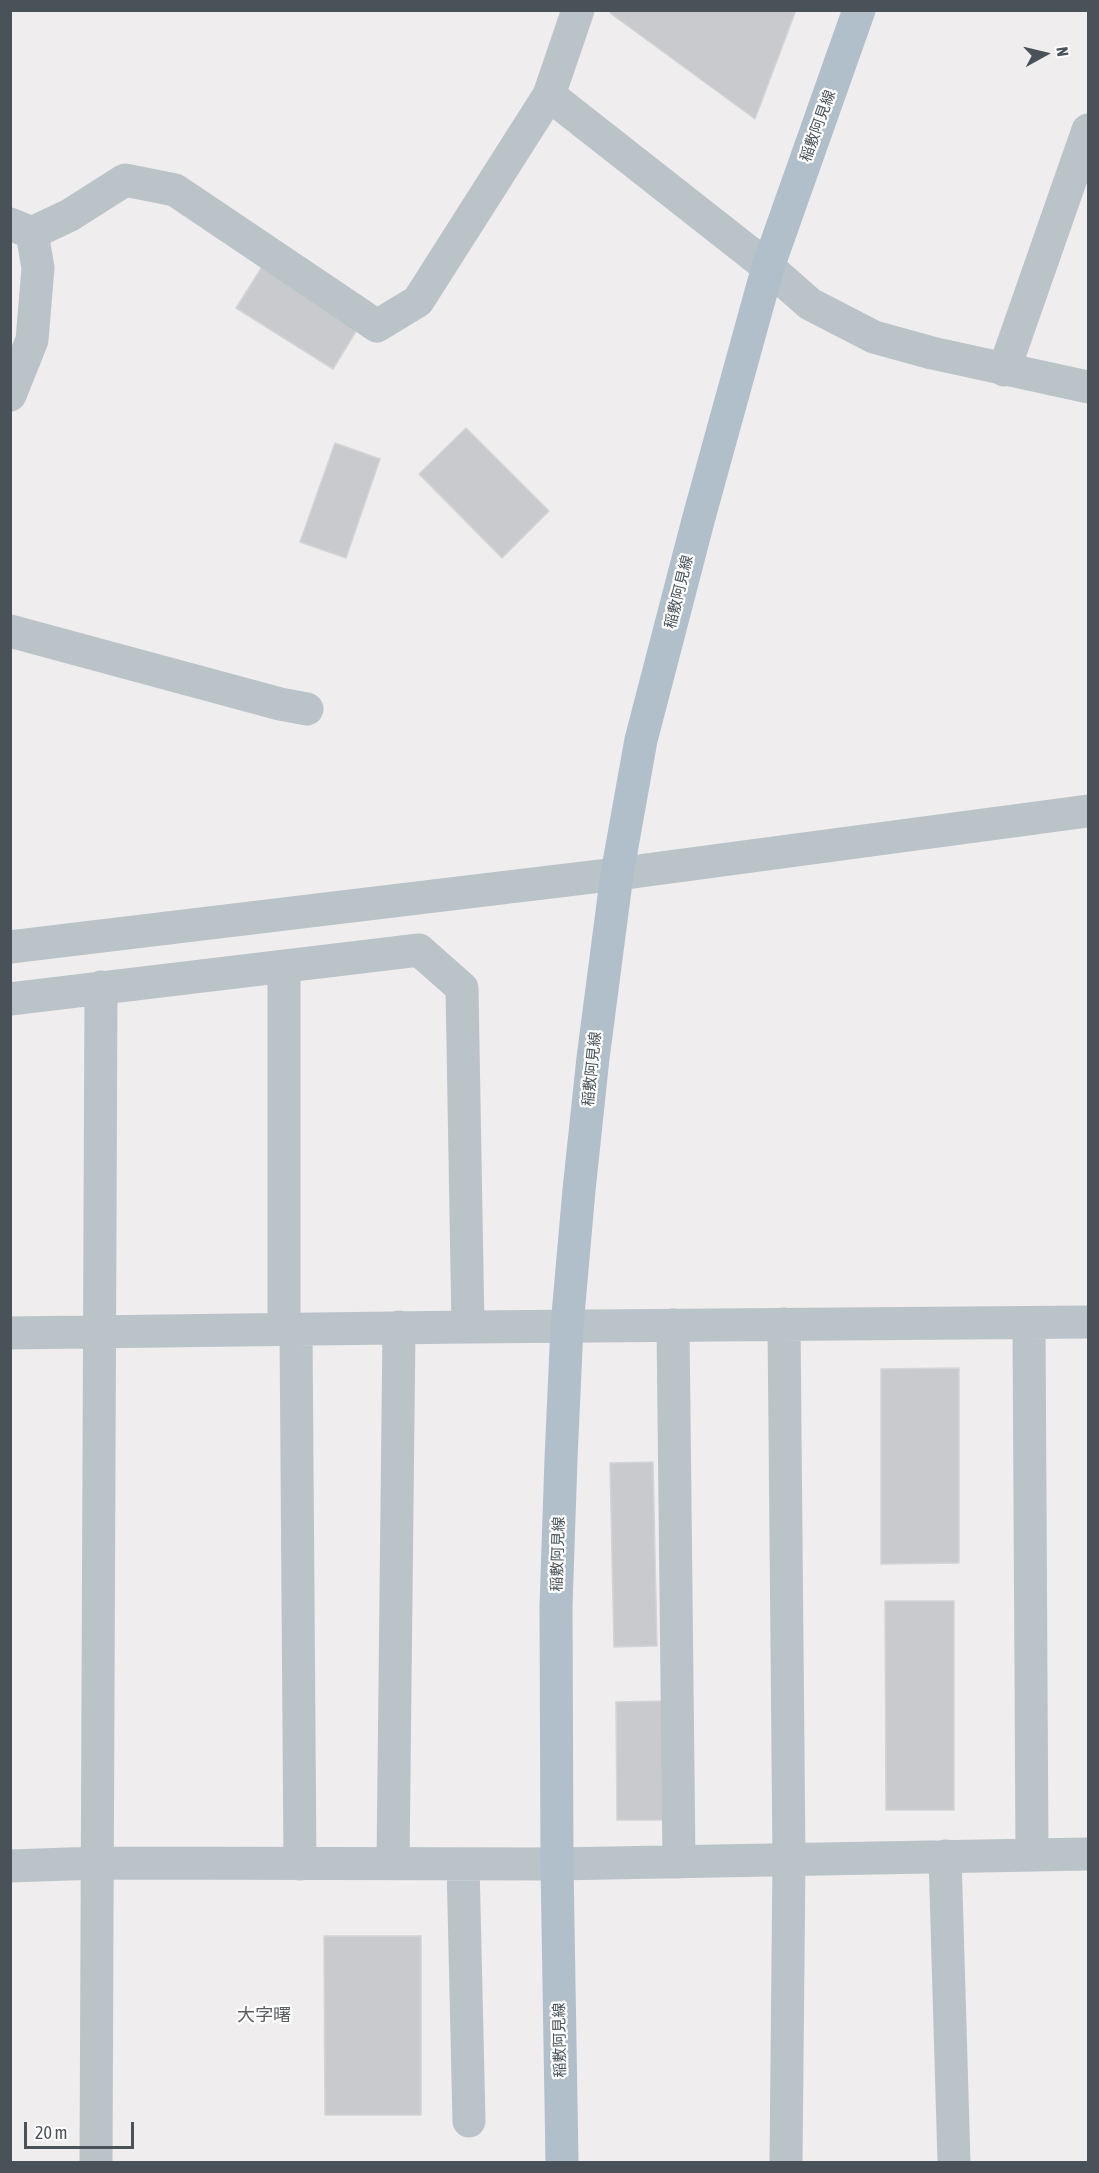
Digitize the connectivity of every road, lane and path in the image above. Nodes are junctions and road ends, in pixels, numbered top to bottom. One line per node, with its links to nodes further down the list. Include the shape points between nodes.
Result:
1 (578, 10): 3 (street)
2 (859, 10): 6 (main road, 稲敷阿見線)
3 (549, 95): 5 (street, via 418,301 377,326 175,189 125,180 70,215); 6 (street)
4 (1089, 130): 7 (street)
5 (21, 229): 9 (street, via 38,268 32,340)
6 (768, 267): 7 (street, via 810,304 874,338); 13 (main road, 稲敷阿見線, via 641,740)
7 (1004, 370): 8 (street)
8 (1089, 387)
9 (10, 394)
10 (10, 631): 11 (street)
11 (307, 709)
12 (1089, 811): 13 (street)
13 (617, 874): 14 (street); 23 (main road, 稲敷阿見線, via 593,1058)
14 (10, 947)
15 (284, 966): 16 (street); 22 (street, via 419,950 462,988); 25 (street)
16 (101, 987): 17 (street); 26 (street)
17 (10, 999)
18 (1089, 1322): 19 (street)
19 (1029, 1323): 20 (street); 29 (street)
20 (784, 1324): 21 (street); 31 (street)
21 (673, 1325): 23 (street); 32 (street)
22 (468, 1326): 23 (street); 24 (street)
23 (567, 1326): 37 (main road, 稲敷阿見線, via 556,1606)
24 (399, 1327): 25 (street); 35 (street)
25 (290, 1329): 26 (street); 34 (street)
26 (100, 1331): 27 (street); 33 (street)
27 (10, 1333)
28 (1089, 1854): 29 (street)
29 (1032, 1855): 30 (street)
30 (945, 1856): 31 (street); 43 (street)
31 (789, 1859): 32 (street); 42 (street)
32 (679, 1862): 37 (street)
33 (97, 1863): 34 (street); 38 (street); 40 (street)
34 (300, 1863): 35 (street)
35 (393, 1863): 36 (street)
36 (464, 1864): 37 (street); 39 (street)
37 (557, 1864): 41 (main road, 稲敷阿見線)
38 (10, 1866)
39 (469, 2121)
40 (96, 2163)
41 (562, 2163)
42 (786, 2163)
43 (954, 2163)

